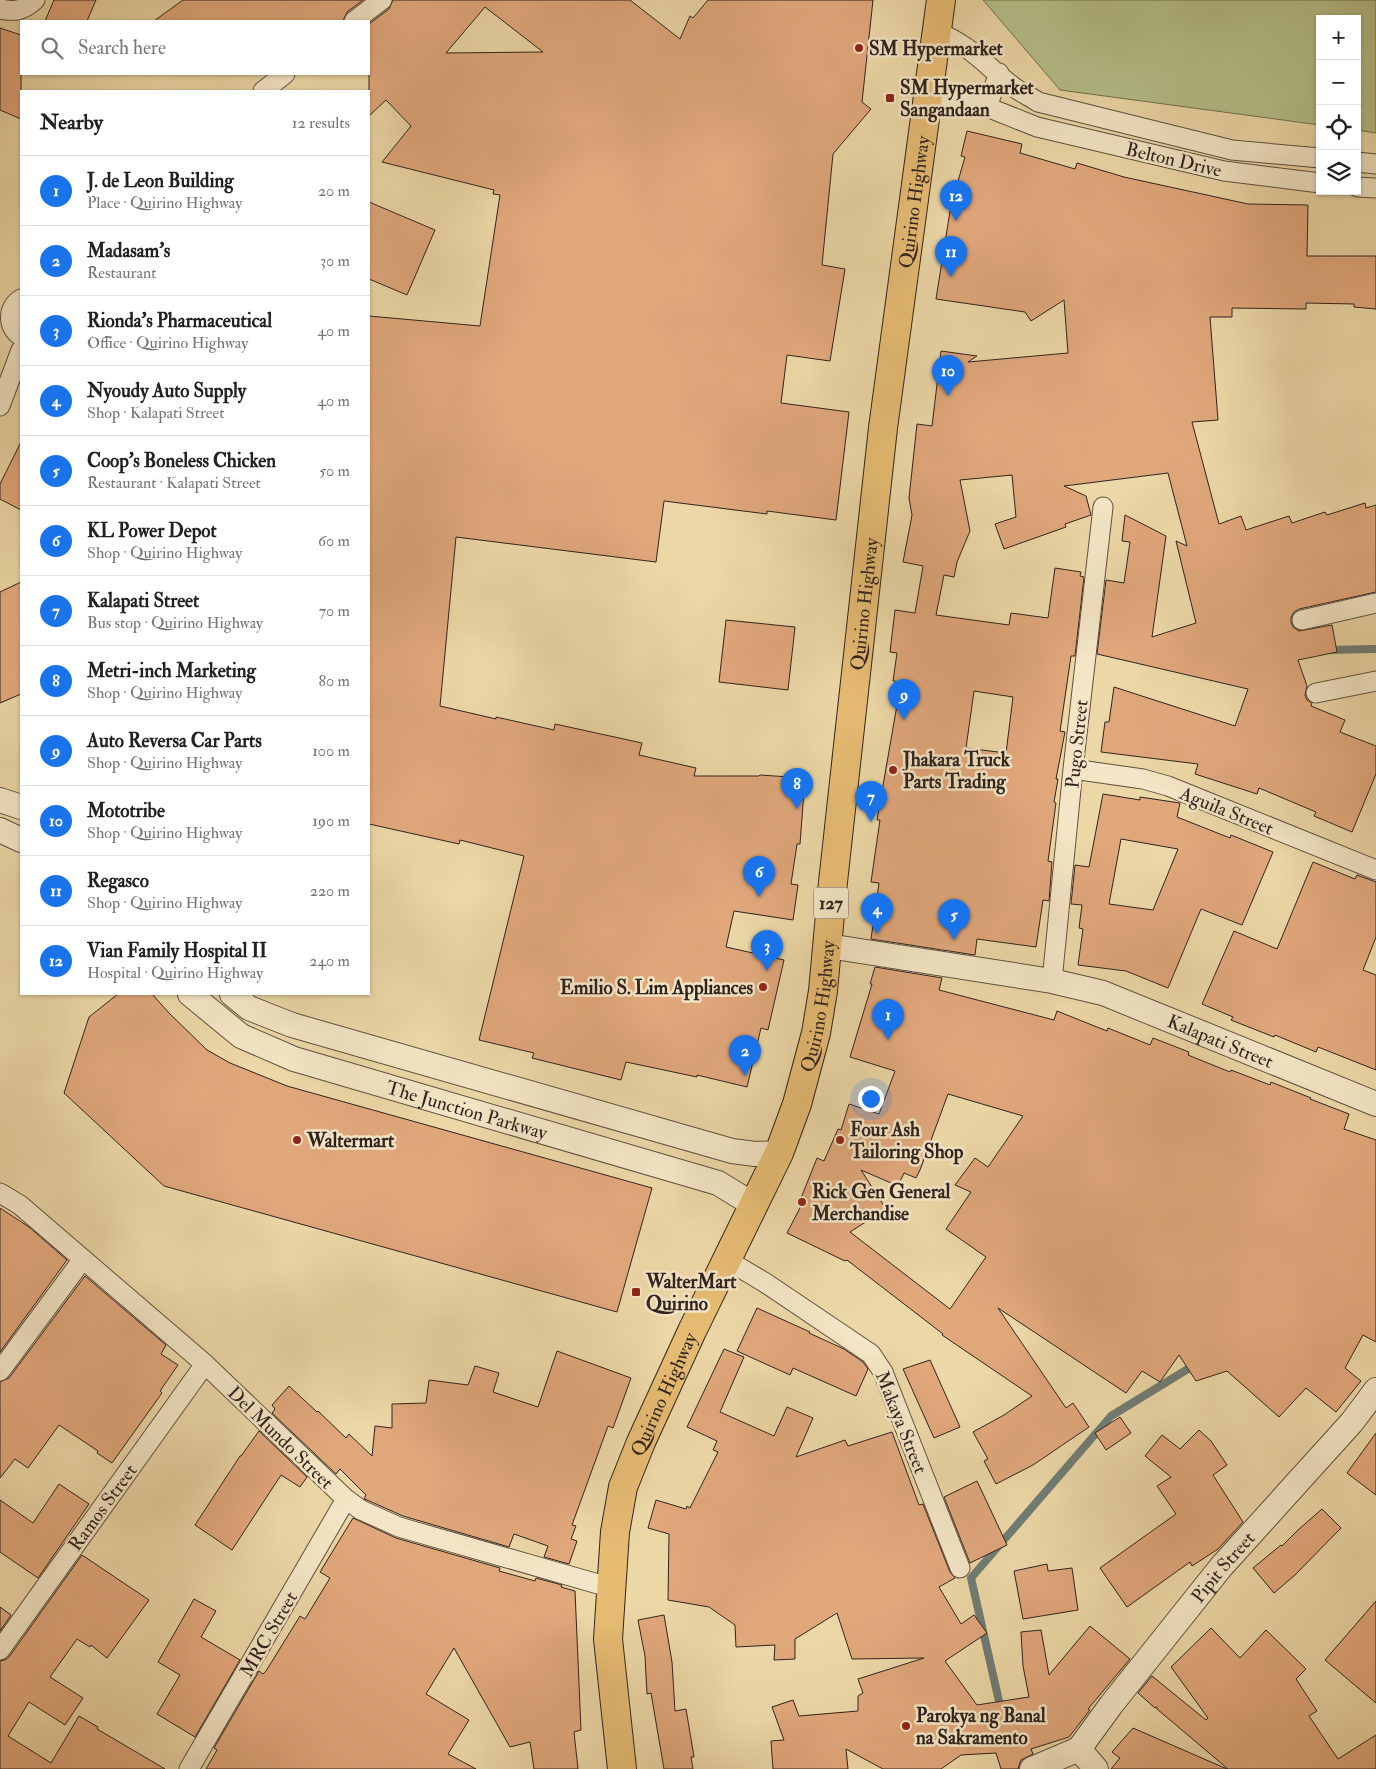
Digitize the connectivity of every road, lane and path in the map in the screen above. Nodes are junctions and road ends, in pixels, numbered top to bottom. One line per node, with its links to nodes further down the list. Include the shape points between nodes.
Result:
1 (35, 0): 4 (street, via 24,9)
2 (382, 0): 5 (street)
3 (941, 0): 6 (main road, Quirino Highway / 127)
4 (0, 8)
5 (355, 20)
6 (937, 32): 7 (street, Belton Drive, via 953,38); 10 (main road, Quirino Highway / 127)
7 (999, 73): 11 (street, Belton Drive); 12 (street)
8 (284, 75): 9 (street)
9 (264, 90)
10 (927, 100): 12 (street, Belton Drive); 37 (main road, Quirino Highway / 127, via 883,428)
11 (1038, 102): 13 (street); 14 (street, Belton Drive, via 1232,150)
12 (987, 107): 13 (street, Belton Drive)
13 (1031, 124): 18 (street, Belton Drive, via 1224,171)
14 (1299, 156): 15 (street, Belton Drive); 18 (street)
15 (1316, 158)
16 (1361, 162): 17 (street)
17 (1376, 164)
18 (1295, 180): 19 (street, Belton Drive)
19 (1316, 183)
20 (1361, 186): 21 (street)
21 (1376, 188)
22 (20, 300): 23 (street, via 10,314 13,329)
23 (20, 335)
24 (20, 353): 25 (street)
25 (0, 406)
26 (1103, 507): 31 (street, Pugo Street)
27 (1376, 603): 28 (street)
28 (1302, 620)
29 (1376, 681): 30 (street)
30 (1316, 693)
31 (1073, 769): 36 (street, Aguila Street, via 1168,786); 38 (street, Pugo Street)
32 (0, 800): 33 (street)
33 (20, 807)
34 (0, 830): 35 (street)
35 (20, 840)
36 (1376, 870)
37 (828, 946): 38 (street, Kalapati Street); 42 (main road, Quirino Highway / 127, via 814,1042 797,1104)
38 (1052, 981): 41 (street, Kalapati Street, via 1103,993)
39 (191, 995): 44 (street, The Junction Parkway, via 241,1036 294,1058 718,1183)
40 (233, 995): 42 (street, The Junction Parkway, via 249,1008 292,1024 732,1151)
41 (1376, 1104)
42 (778, 1153): 44 (main road, Quirino Highway / 127)
43 (0, 1194): 45 (street, Del Mundo Street, via 20,1205)
44 (754, 1205): 46 (main road, Quirino Highway / 127)
45 (83, 1259): 47 (street, Del Mundo Street); 48 (street)
46 (727, 1260): 51 (street, Makaya Street, via 871,1354 883,1372); 52 (main road, Quirino Highway / 127, via 641,1442 624,1487 615,1532)
47 (205, 1364): 50 (street, Del Mundo Street); 53 (street, Ramos Street)
48 (0, 1372)
49 (1376, 1390): 54 (street, Pipit Street, via 1352,1422 1220,1567)
50 (346, 1499): 52 (street, Del Mundo Street, via 361,1510 398,1527); 55 (street, MRC Street)
51 (960, 1568)
52 (612, 1588): 56 (main road, Quirino Highway / 127, via 608,1639)
53 (0, 1650)
54 (1079, 1749): 57 (street); 58 (street)
55 (189, 1769)
56 (622, 1769)
57 (1032, 1769)
58 (1096, 1769)

